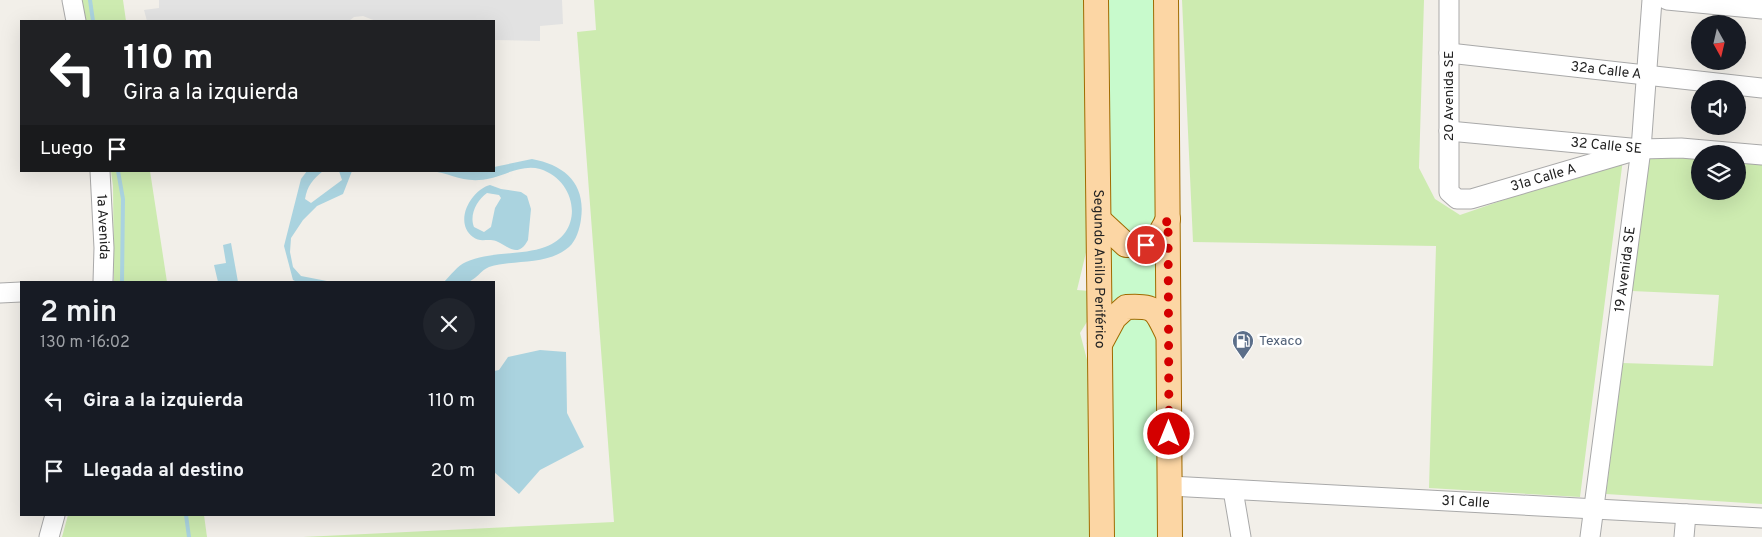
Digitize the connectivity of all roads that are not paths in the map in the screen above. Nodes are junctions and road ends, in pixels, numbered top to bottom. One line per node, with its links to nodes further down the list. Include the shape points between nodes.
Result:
1 (72, 0): 8 (street)
2 (1096, 0): 18 (main road, Segundo Anillo Periférico)
3 (1166, 0): 17 (main road)
4 (1449, 0): 9 (street, 20 Avenida SE)
5 (1652, 0): 10 (street, 19 Avenida SE)
6 (1667, 0): 7 (street)
7 (1762, 9)
8 (76, 20)
9 (1449, 53): 10 (street, 32a Calle A); 12 (street, 20 Avenida SE)
10 (1646, 76): 11 (street, 32a Calle A); 13 (street, 19 Avenida SE)
11 (1762, 88)
12 (1449, 131): 13 (street, 32 Calle SE); 16 (street, 20 Avenida SE)
13 (1641, 148): 14 (street, 32 Calle SE); 16 (street, 31a Calle A, via 1471,199 1457,199); 26 (street, 19 Avenida SE)
14 (1762, 155)
15 (100, 172): 19 (street, 1a Avenida)
16 (1449, 192)
17 (1168, 219): 18 (main road, via 1160,236 1146,245 1126,245); 22 (main road)
18 (1099, 220): 23 (main road, Segundo Anillo Periférico)
19 (103, 281)
20 (20, 292): 21 (street)
21 (0, 293)
22 (1169, 336): 23 (main road, via 1158,314 1148,306 1126,307 1114,318); 24 (main road)
23 (1100, 344): 31 (main road, Segundo Anillo Periférico)
24 (1170, 486): 25 (street, 31 Calle); 32 (main road)
25 (1233, 490): 26 (street, 31 Calle); 33 (street)
26 (1595, 509): 27 (street, 31 Calle); 34 (street, 19 Avenida SE)
27 (1686, 514): 29 (street, 31 Calle); 35 (street)
28 (55, 516): 30 (street)
29 (1762, 518)
30 (49, 537)
31 (1102, 537)
32 (1170, 537)
33 (1241, 537)
34 (1590, 537)
35 (1684, 537)

